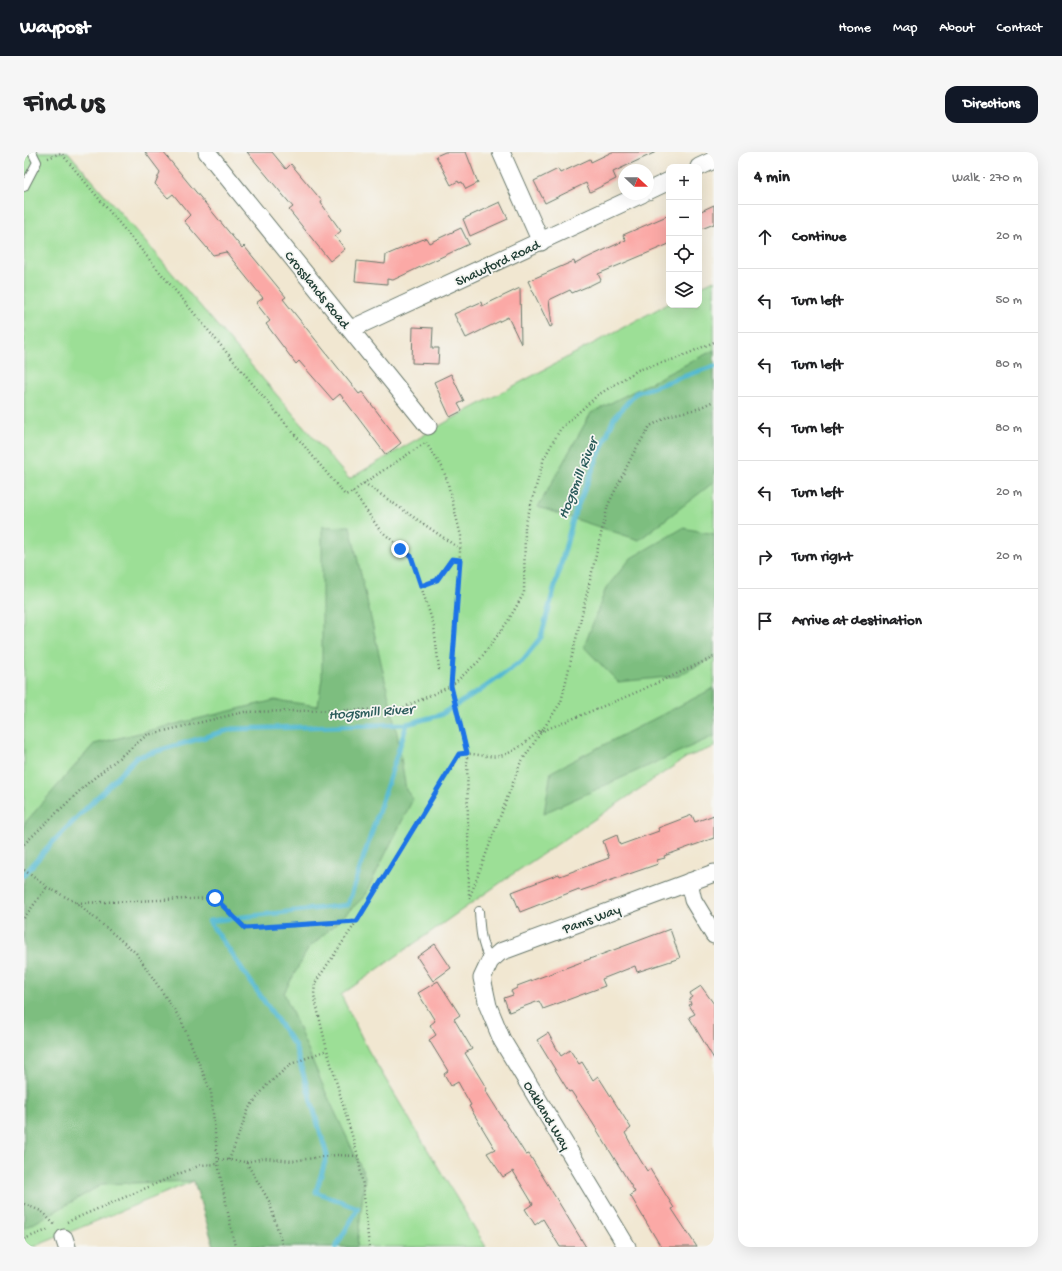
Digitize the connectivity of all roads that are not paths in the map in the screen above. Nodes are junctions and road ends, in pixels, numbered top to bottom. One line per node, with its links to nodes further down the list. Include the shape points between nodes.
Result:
1 (32, 152): 7 (lane, via 37,162)
2 (207, 152): 11 (street, Crosslands Road)
3 (501, 152): 10 (street)
4 (714, 160): 5 (street)
5 (702, 166)
6 (666, 182): 8 (street)
7 (24, 187)
8 (654, 188)
9 (629, 200): 10 (street, Shawford Road)
10 (541, 242): 11 (street, Shawford Road)
11 (350, 329): 12 (street, Crosslands Road)
12 (427, 434)
13 (714, 873): 14 (street, Pams Way)
14 (689, 882): 16 (street, via 693,900); 17 (street, Pams Way, via 508,948 495,954)
15 (479, 911): 17 (lane, via 483,948)
16 (714, 936)
17 (490, 961): 18 (street, Pams Way)
18 (482, 978): 19 (street, Oakland Way, via 488,1006 502,1040)
19 (627, 1247)

